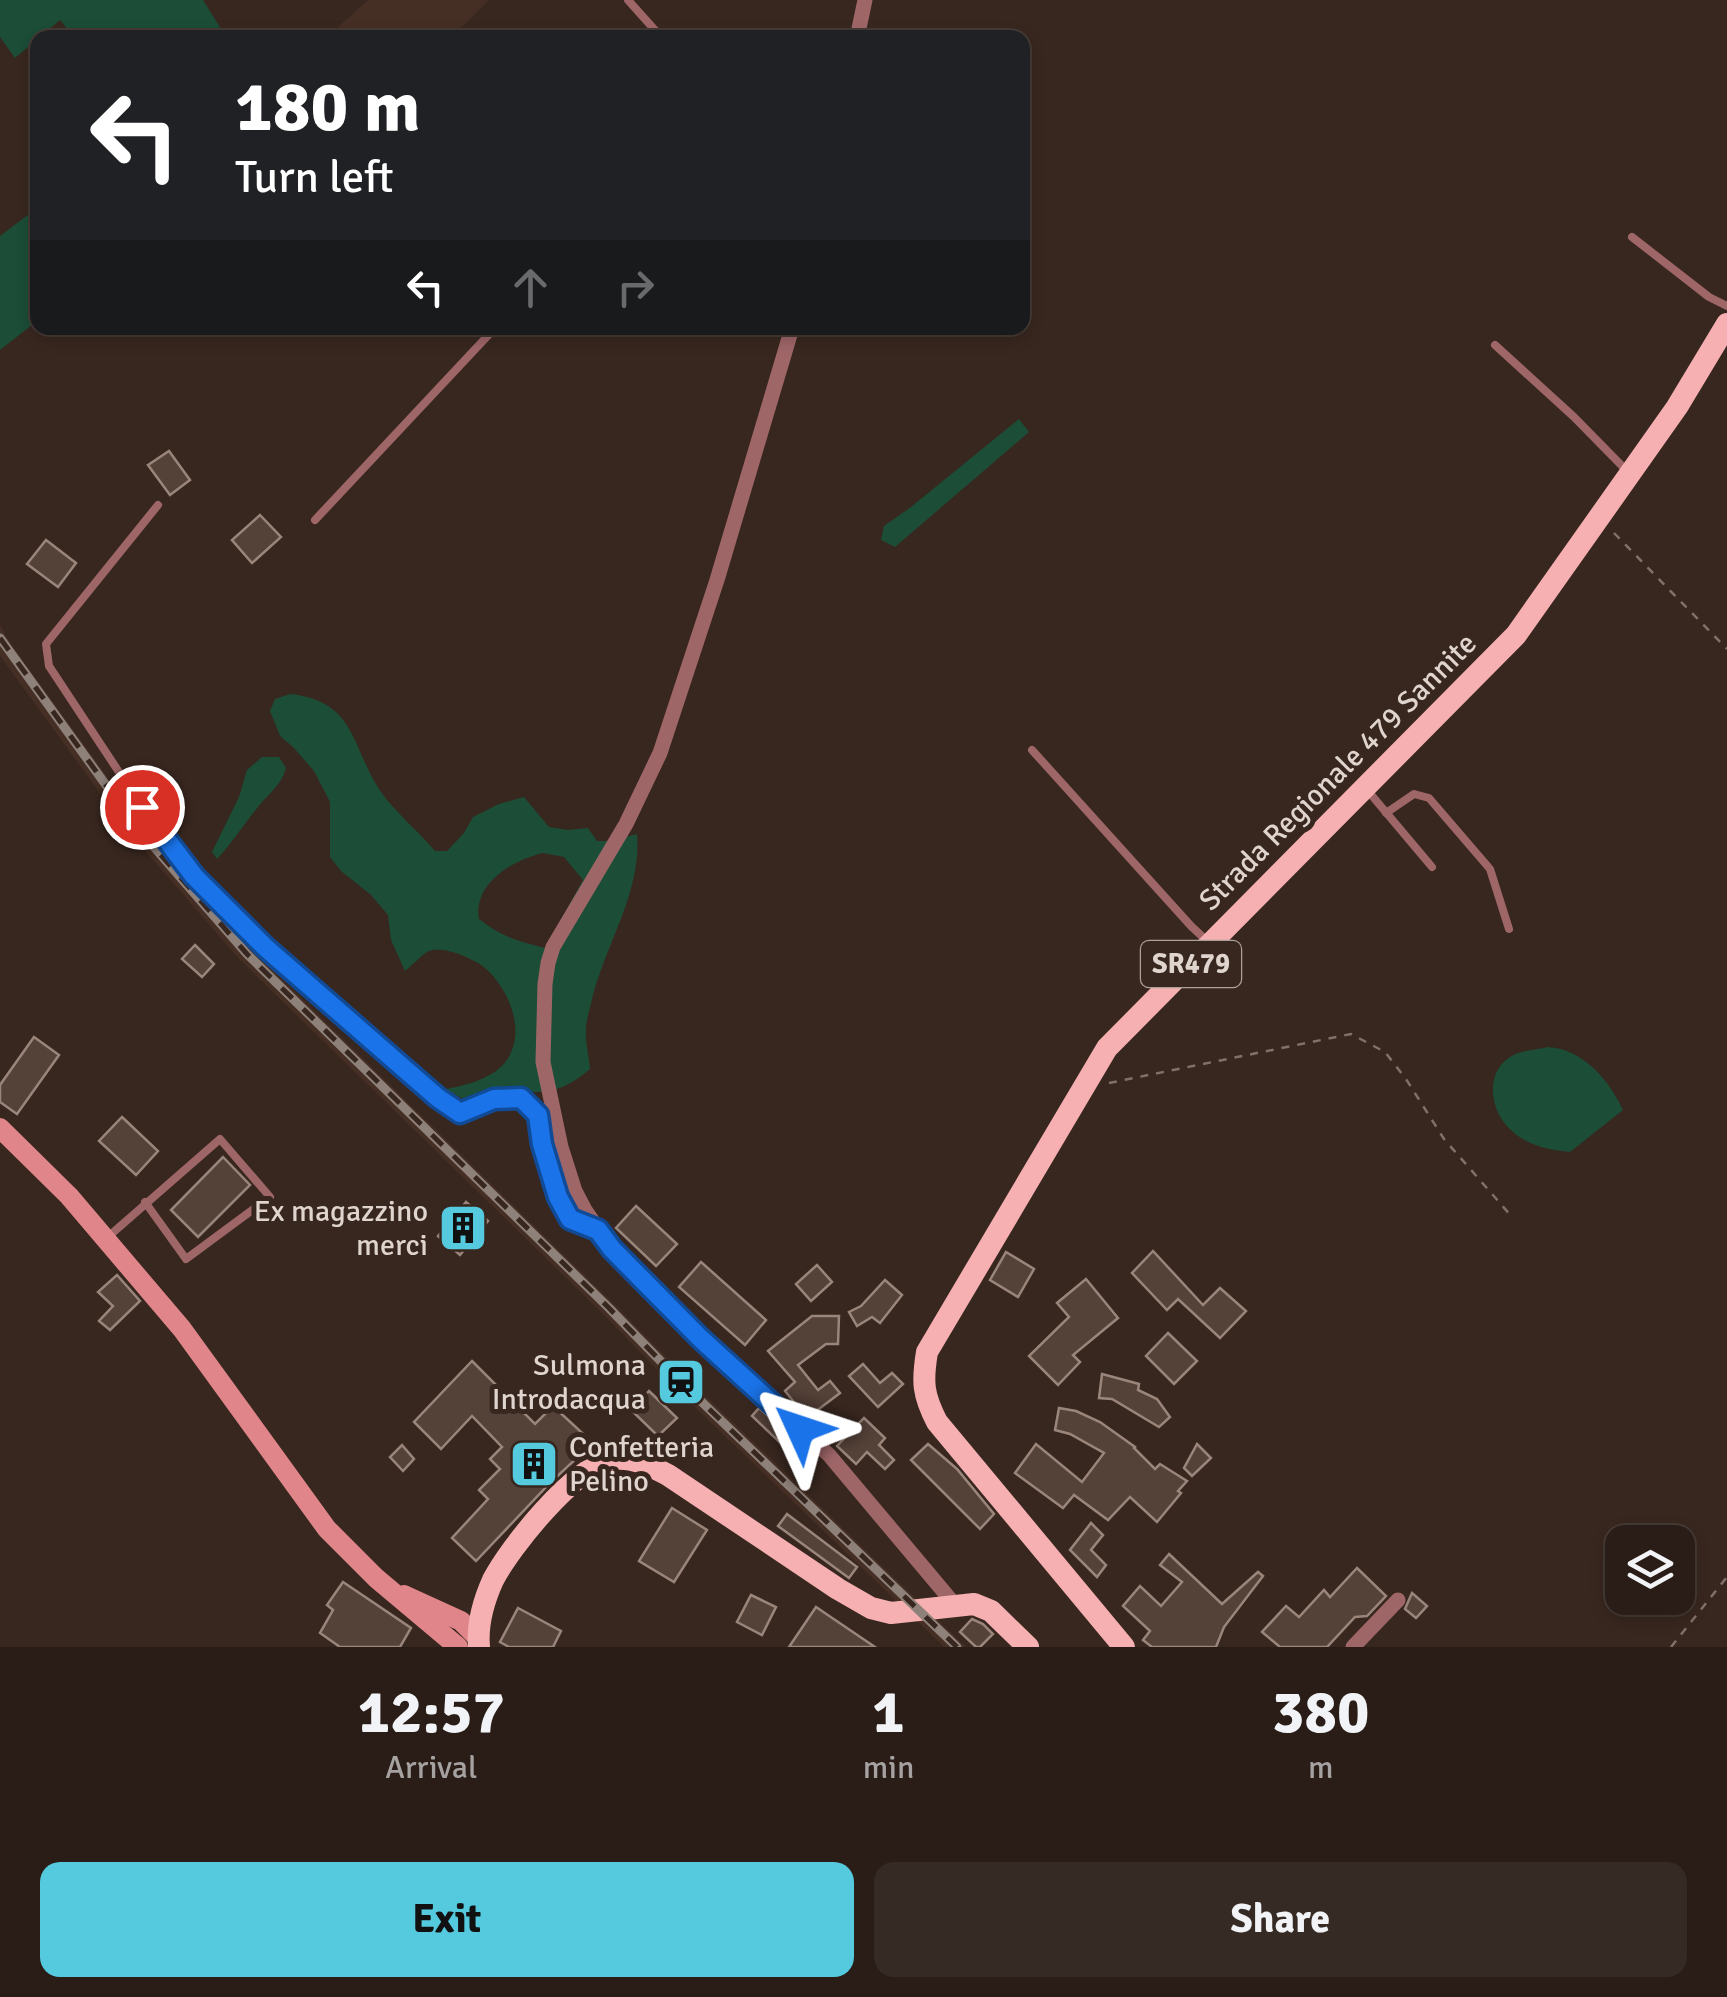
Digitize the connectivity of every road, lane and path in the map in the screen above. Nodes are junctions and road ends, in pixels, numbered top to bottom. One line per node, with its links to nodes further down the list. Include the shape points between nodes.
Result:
1 (628, 0): 3 (lane)
2 (865, 0): 4 (street)
3 (655, 30)
4 (859, 30)
5 (1632, 237): 6 (lane)
6 (1727, 306)
7 (1727, 324): 11 (main road, Strada Regionale 479 Sannite / SR479)
8 (488, 335): 14 (lane)
9 (790, 335): 26 (street, via 660,753 548,963 543,1062 560,1147 575,1192)
10 (1495, 344): 11 (lane)
11 (1630, 474): 13 (main road, Strada Regionale 479 Sannite / SR479)
12 (158, 506): 26 (lane, via 46,644 49,666 194,876 266,948 460,1113 494,1099 521,1098 538,1115 570,1219)
13 (1600, 517): 15 (path); 17 (main road, Strada Regionale 479 Sannite / SR479, via 1516,635)
14 (316, 520)
15 (1727, 649)
16 (1032, 750): 21 (lane)
17 (1364, 788): 18 (lane); 21 (main road, Strada Regionale 479 Sannite / SR479)
18 (1386, 813): 19 (lane); 20 (lane, via 1414,794 1429,798 1490,869)
19 (1432, 867)
20 (1509, 929)
21 (1210, 944): 22 (main road, Strada Regionale 479 Sannite / SR479, via 1107,1048)
22 (1084, 1088): 25 (path, via 1351,1034 1385,1052 1444,1139); 36 (main road, Strada Regionale 479 Sannite / SR479, via 947,1315 927,1352 922,1382 937,1422)
23 (0, 1128): 27 (main road)
24 (146, 1202): 24 (lane, via 220,1140 270,1197 186,1259); 27 (lane)
25 (1513, 1218)
26 (598, 1230): 33 (street, via 701,1339 829,1455)
27 (106, 1240): 29 (main road, via 182,1330 327,1529)
28 (1727, 1577): 38 (path)
29 (376, 1578): 32 (main road); 34 (main road)
30 (1398, 1600): 37 (street)
31 (485, 1601): 32 (main road); 33 (main road, via 536,1520 592,1468 620,1459 668,1476 871,1608 890,1613); 34 (main road)
32 (429, 1605): 34 (main road, via 461,1621)
33 (955, 1606): 35 (main road, via 991,1611)
34 (466, 1645)
35 (1028, 1647)
36 (1124, 1647)
37 (1352, 1647)
38 (1671, 1647)

